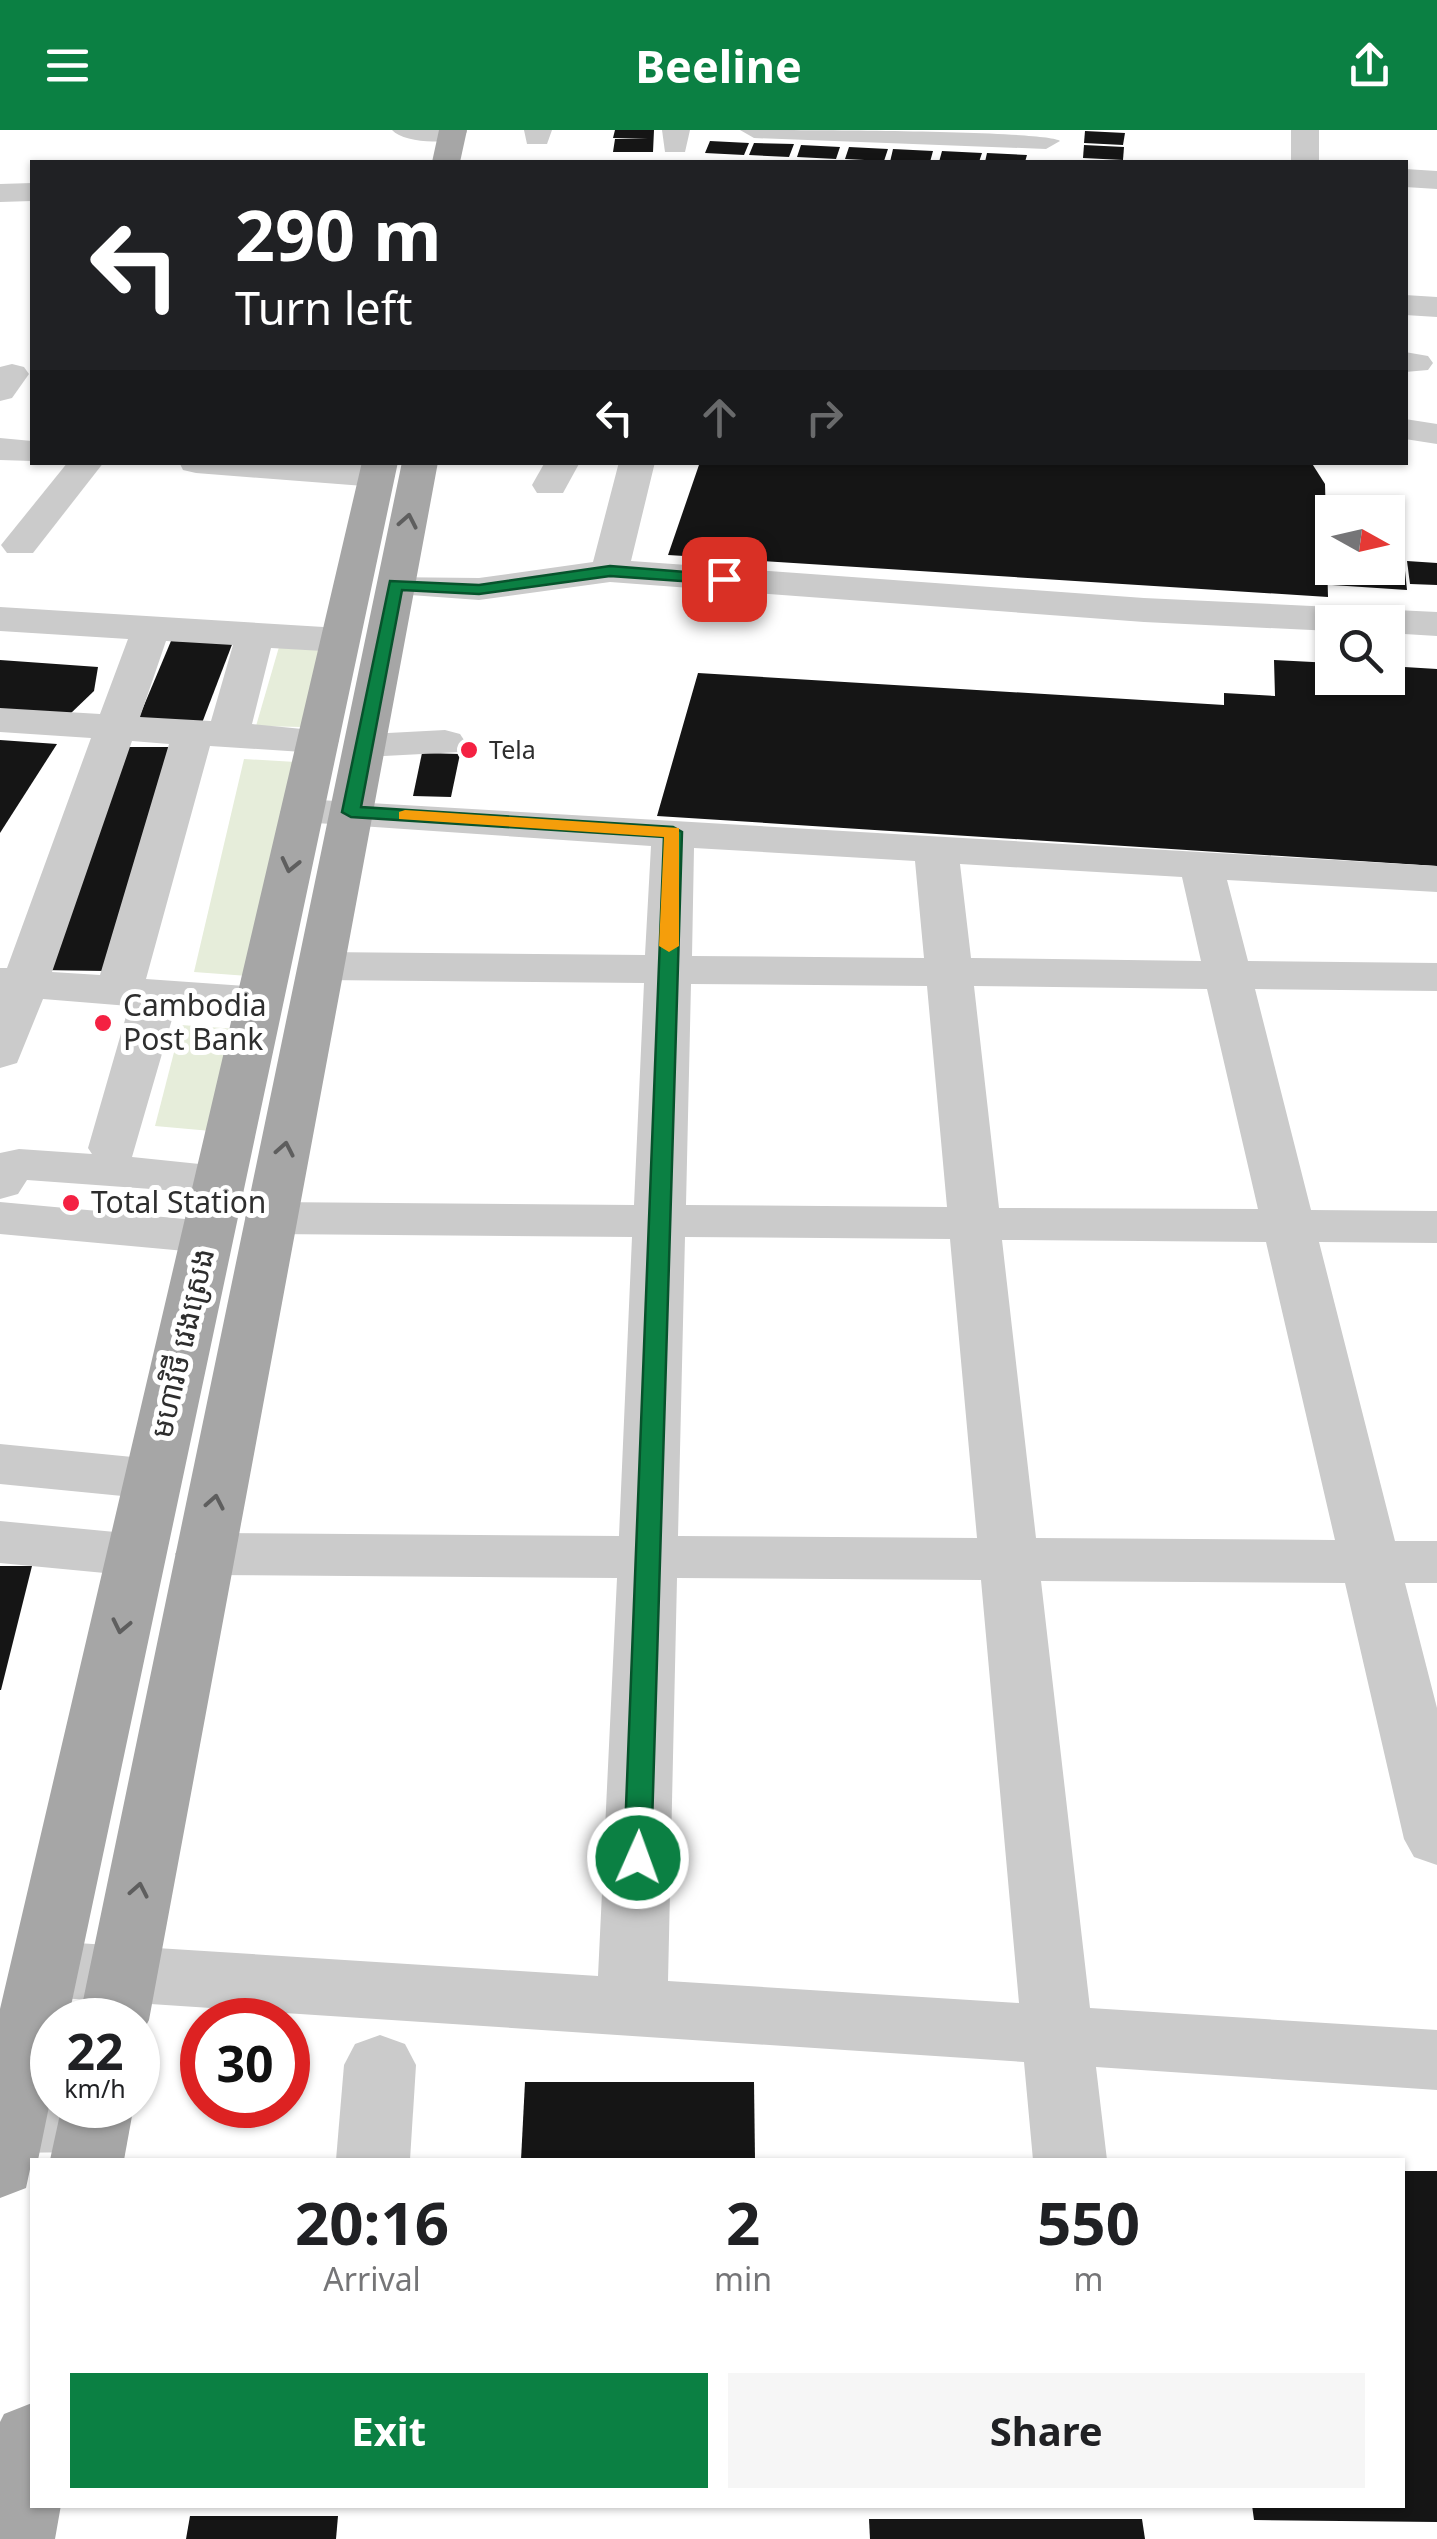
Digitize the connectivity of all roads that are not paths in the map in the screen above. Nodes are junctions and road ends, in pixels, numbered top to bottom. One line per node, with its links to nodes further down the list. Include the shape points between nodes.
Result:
1 (406, 130): 4 (street)
2 (754, 130): 5 (street)
3 (1305, 130): 7 (street)
4 (453, 131): 6 (main road)
5 (1046, 143)
6 (446, 160)
7 (1305, 160)
8 (0, 176): 9 (street)
9 (30, 177)
10 (1408, 178): 11 (street)
11 (1437, 180)
12 (0, 192): 13 (street)
13 (30, 192)
14 (1408, 305): 15 (street)
15 (1437, 306)
16 (1408, 429): 17 (street)
17 (1437, 434)
18 (0, 449): 19 (street)
19 (30, 451)
20 (85, 465): 24 (street)
21 (314, 465): 23 (street)
22 (636, 465): 25 (street)
23 (392, 467): 26 (main road, មហាវិថី វេងស្រេង)
24 (20, 546)
25 (610, 571): 26 (street, via 479,589); 28 (street)
26 (374, 585): 31 (main road, មហាវិថី វេងស្រេង); 35 (main road, មហាវិថី វេងស្រេង)
27 (0, 619): 29 (street)
28 (1436, 623)
29 (151, 628): 30 (street); 33 (street)
30 (256, 635): 31 (street); 34 (street)
31 (340, 640): 35 (main road, មហាវិថី វេងស្រេង)
32 (0, 720): 33 (street)
33 (116, 728): 34 (street); 47 (street)
34 (210, 734): 35 (street); 48 (street)
35 (341, 743): 36 (street); 37 (main road, មហាវិថី វេងស្រេង)
36 (446, 743)
37 (326, 812): 38 (street); 42 (main road, មហាវិថី វេងស្រេង); 49 (main road, មហាវិថី វេងស្រេង, one-way to 49)
38 (673, 832): 39 (street); 43 (street)
39 (936, 848): 40 (street); 44 (street)
40 (1201, 865): 41 (street); 45 (street)
41 (1437, 880)
42 (320, 966): 43 (street); 56 (main road, មហាវិថី វេងស្រេង, one-way to 42)
43 (668, 970): 44 (street); 57 (street)
44 (949, 972): 45 (street); 58 (street)
45 (1228, 975): 46 (street); 59 (street)
46 (1437, 977)
47 (13, 983): 48 (street); 50 (street)
48 (138, 992): 49 (street); 52 (street)
49 (259, 1001): 53 (main road, មហាវិថី វេងស្រេង)
50 (1, 1049)
51 (0, 1138): 52 (street)
52 (113, 1148): 53 (street)
53 (222, 1168): 54 (street, via 18,1164); 61 (main road, មហាវិថី វេងស្រេង)
54 (0, 1183)
55 (0, 1218): 61 (street)
56 (271, 1218): 57 (street); 65 (main road, មហាវិថី វេងស្រេង, one-way to 56)
57 (660, 1219): 58 (street); 67 (street)
58 (975, 1222): 59 (street); 68 (street)
59 (1288, 1225): 60 (street); 69 (street)
60 (1437, 1227)
61 (207, 1237): 63 (main road, មហាវិថី វេងស្រេង)
62 (0, 1464): 63 (street)
63 (153, 1479): 66 (main road, មហាវិថី វេងស្រេង)
64 (0, 1542): 66 (street)
65 (205, 1554): 67 (street); 73 (main road, មហាវិថី វេងស្រេង, one-way to 65)
66 (136, 1555): 72 (main road, មហាវិថី វេងស្រេង, one-way to 72)
67 (648, 1557): 68 (street); 74 (street)
68 (1010, 1559): 69 (street); 75 (street)
69 (1370, 1561): 70 (street); 71 (street)
70 (1437, 1562)
71 (1437, 1839)
72 (45, 1970): 73 (street); 79 (main road, មហាវិថី វេងស្រេង)
73 (118, 1997): 74 (street)
74 (632, 2008): 75 (street)
75 (1059, 2036): 76 (street); 81 (street)
76 (1437, 2060)
77 (380, 2065): 80 (street)
78 (93, 2129): 79 (street)
79 (3, 2137)
80 (373, 2158)
81 (1070, 2158)
82 (30, 2451): 83 (main road)
83 (14, 2539)

